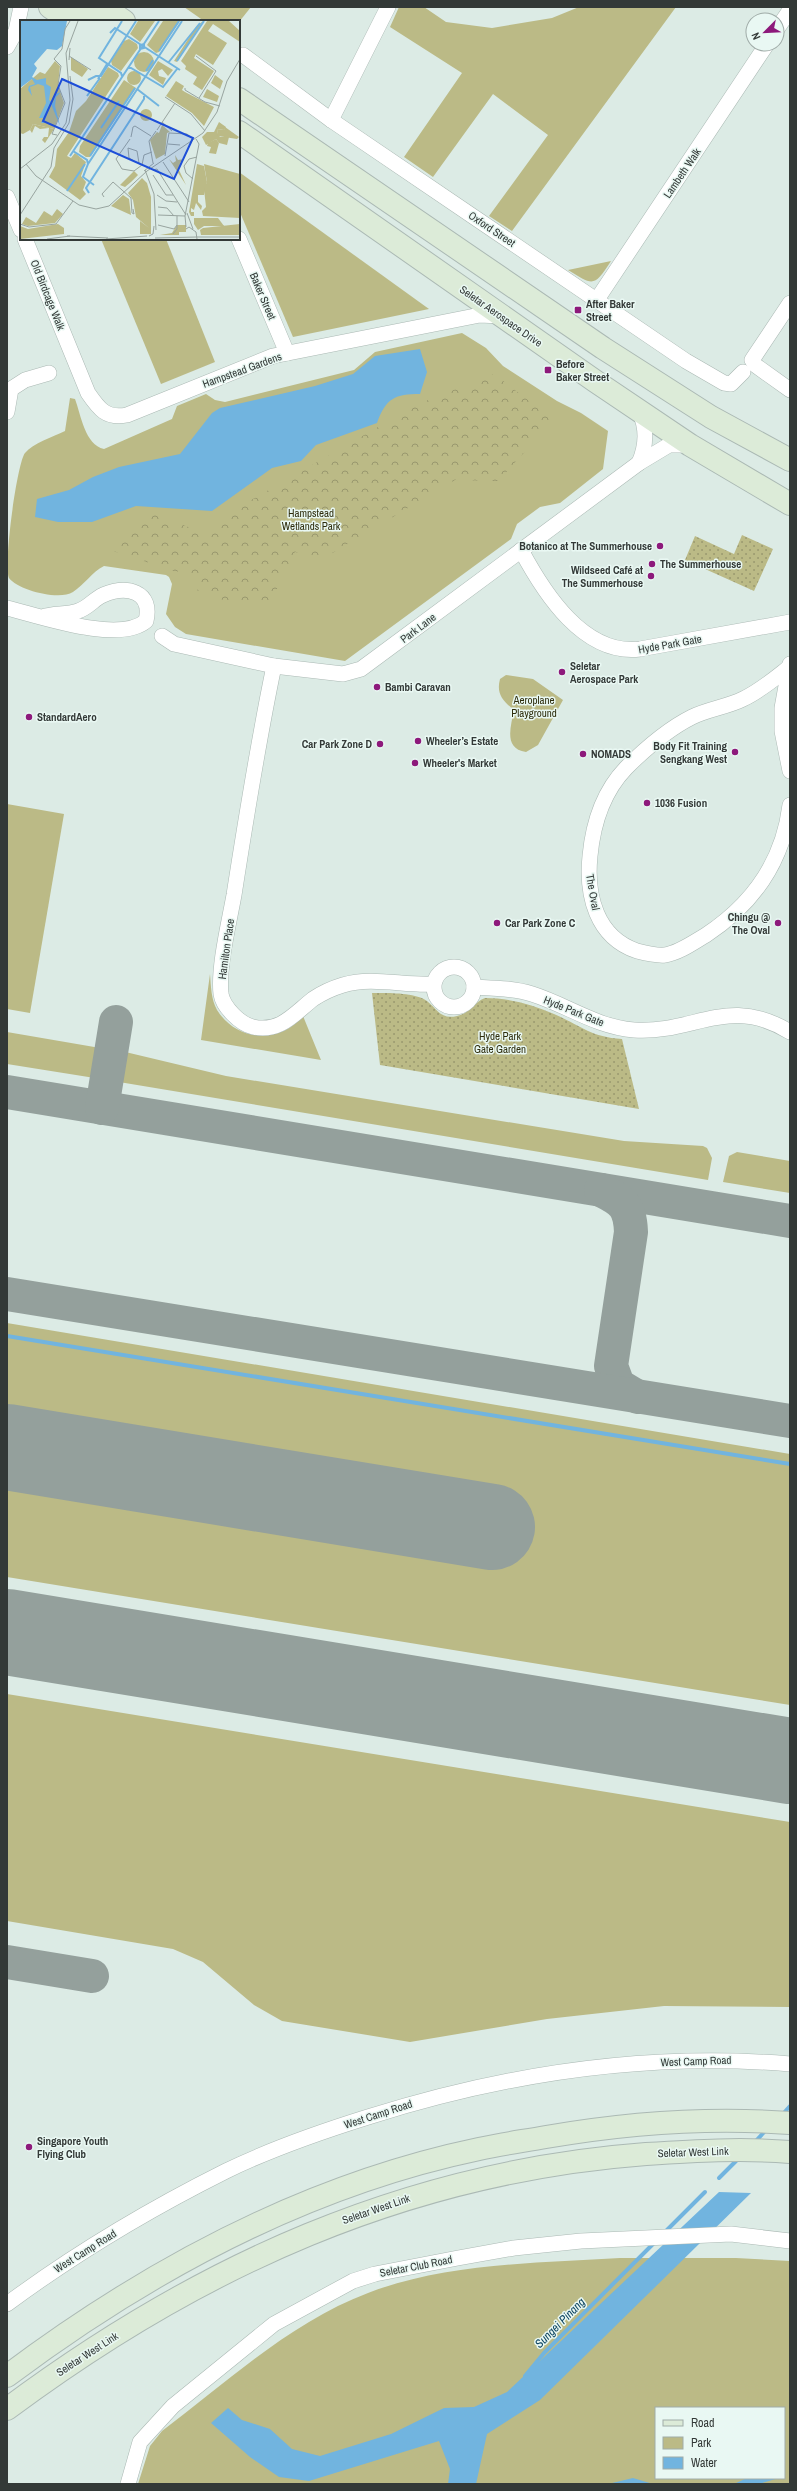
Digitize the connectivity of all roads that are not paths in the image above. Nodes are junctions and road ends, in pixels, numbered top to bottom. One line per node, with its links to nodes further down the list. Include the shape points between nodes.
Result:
1 (21, 7): 9 (street, via 16,31)
2 (50, 7): 6 (main road)
3 (78, 7): 7 (main road)
4 (104, 7): 8 (main road)
5 (388, 7): 13 (street)
6 (70, 20)
7 (92, 20)
8 (123, 20)
9 (7, 47)
10 (762, 52): 19 (street, Lambeth Walk)
11 (243, 55): 13 (street, Oxford Street)
12 (240, 100): 30 (main road, via 603,348 711,416)
13 (331, 120): 19 (street, Oxford Street)
14 (240, 133): 21 (main road, Seletar Aerospace Drive)
15 (7, 197): 16 (street)
16 (20, 228)
17 (25, 240): 22 (street, Old Birdcage Walk)
18 (239, 240): 23 (street, Baker Street)
19 (596, 301): 24 (street, Oxford Street, via 724,383 731,384)
20 (790, 303): 26 (street, via 752,360 755,365)
21 (501, 316): 23 (street, Hampstead Gardens, via 480,315); 27 (main road, Seletar Aerospace Drive)
22 (71, 352): 23 (street, Hampstead Gardens, via 88,393 99,408 105,414 118,416)
23 (287, 353)
24 (743, 372)
25 (49, 373): 28 (street, via 26,380 11,389)
26 (790, 390)
27 (639, 410): 29 (main road, Seletar Aerospace Drive); 31 (street, via 643,418 646,444)
28 (7, 412)
29 (690, 445): 31 (street, Park Lane, via 670,444); 32 (main road, Seletar Aerospace Drive)
30 (790, 460)
31 (639, 463): 33 (street, Park Lane)
32 (790, 504)
33 (521, 550): 36 (street, Hyde Park Gate, via 541,587 557,608 598,641 616,648 628,651); 38 (street, Park Lane, via 368,665 343,674)
34 (7, 608): 35 (street)
35 (42, 617): 35 (street, via 56,613 78,612 103,595 115,591 137,592 145,598 148,605 146,621 138,628 123,631 57,623)
36 (790, 622)
37 (162, 636): 38 (street, Park Lane, via 174,644)
38 (274, 666): 44 (street, Hamilton Place, via 259,736 221,981 221,996 227,1008 238,1019 252,1027 272,1028 291,1019 322,994 344,985 366,981)
39 (789, 666): 40 (street, The Oval); 41 (street, The Oval)
40 (759, 691): 41 (street, via 773,693); 43 (street, The Oval, via 693,716 676,726 636,759 613,784 599,813 590,854 588,876 598,919 625,947 644,953 665,955 690,945 738,911 760,887 770,872 784,838)
41 (782, 708): 42 (street, The Oval, via 782,731)
42 (790, 771)
43 (790, 805)
44 (433, 984): 45 (street, via 439,972 450,966 457,966 469,973); 45 (street, via 436,997 446,1006 452,1007 470,1000)
45 (474, 987): 46 (street, Hyde Park Gate, via 511,989 531,994 577,1015 622,1028 655,1030 679,1027 709,1017 742,1015 758,1017)
46 (790, 1032)
47 (790, 2064): 51 (street, West Camp Road, via 744,2060 657,2062 555,2072 491,2083 419,2101 322,2132 228,2170 62,2264)
48 (790, 2123): 52 (main road, via 756,2120 668,2122 584,2131 479,2149 353,2185 273,2217 203,2250 119,2298)
49 (788, 2152): 53 (main road, Seletar West Link, via 704,2150 586,2159 484,2177 417,2195 283,2244 216,2275 134,2322)
50 (790, 2240): 56 (street, Seletar Club Road, via 731,2234 622,2238 521,2247 375,2274 353,2281 274,2324 156,2422 140,2442)
51 (7, 2304)
52 (7, 2376)
53 (34, 2389): 54 (main road); 55 (main road, Seletar West Link)
54 (7, 2399)
55 (7, 2409)
56 (128, 2484)

